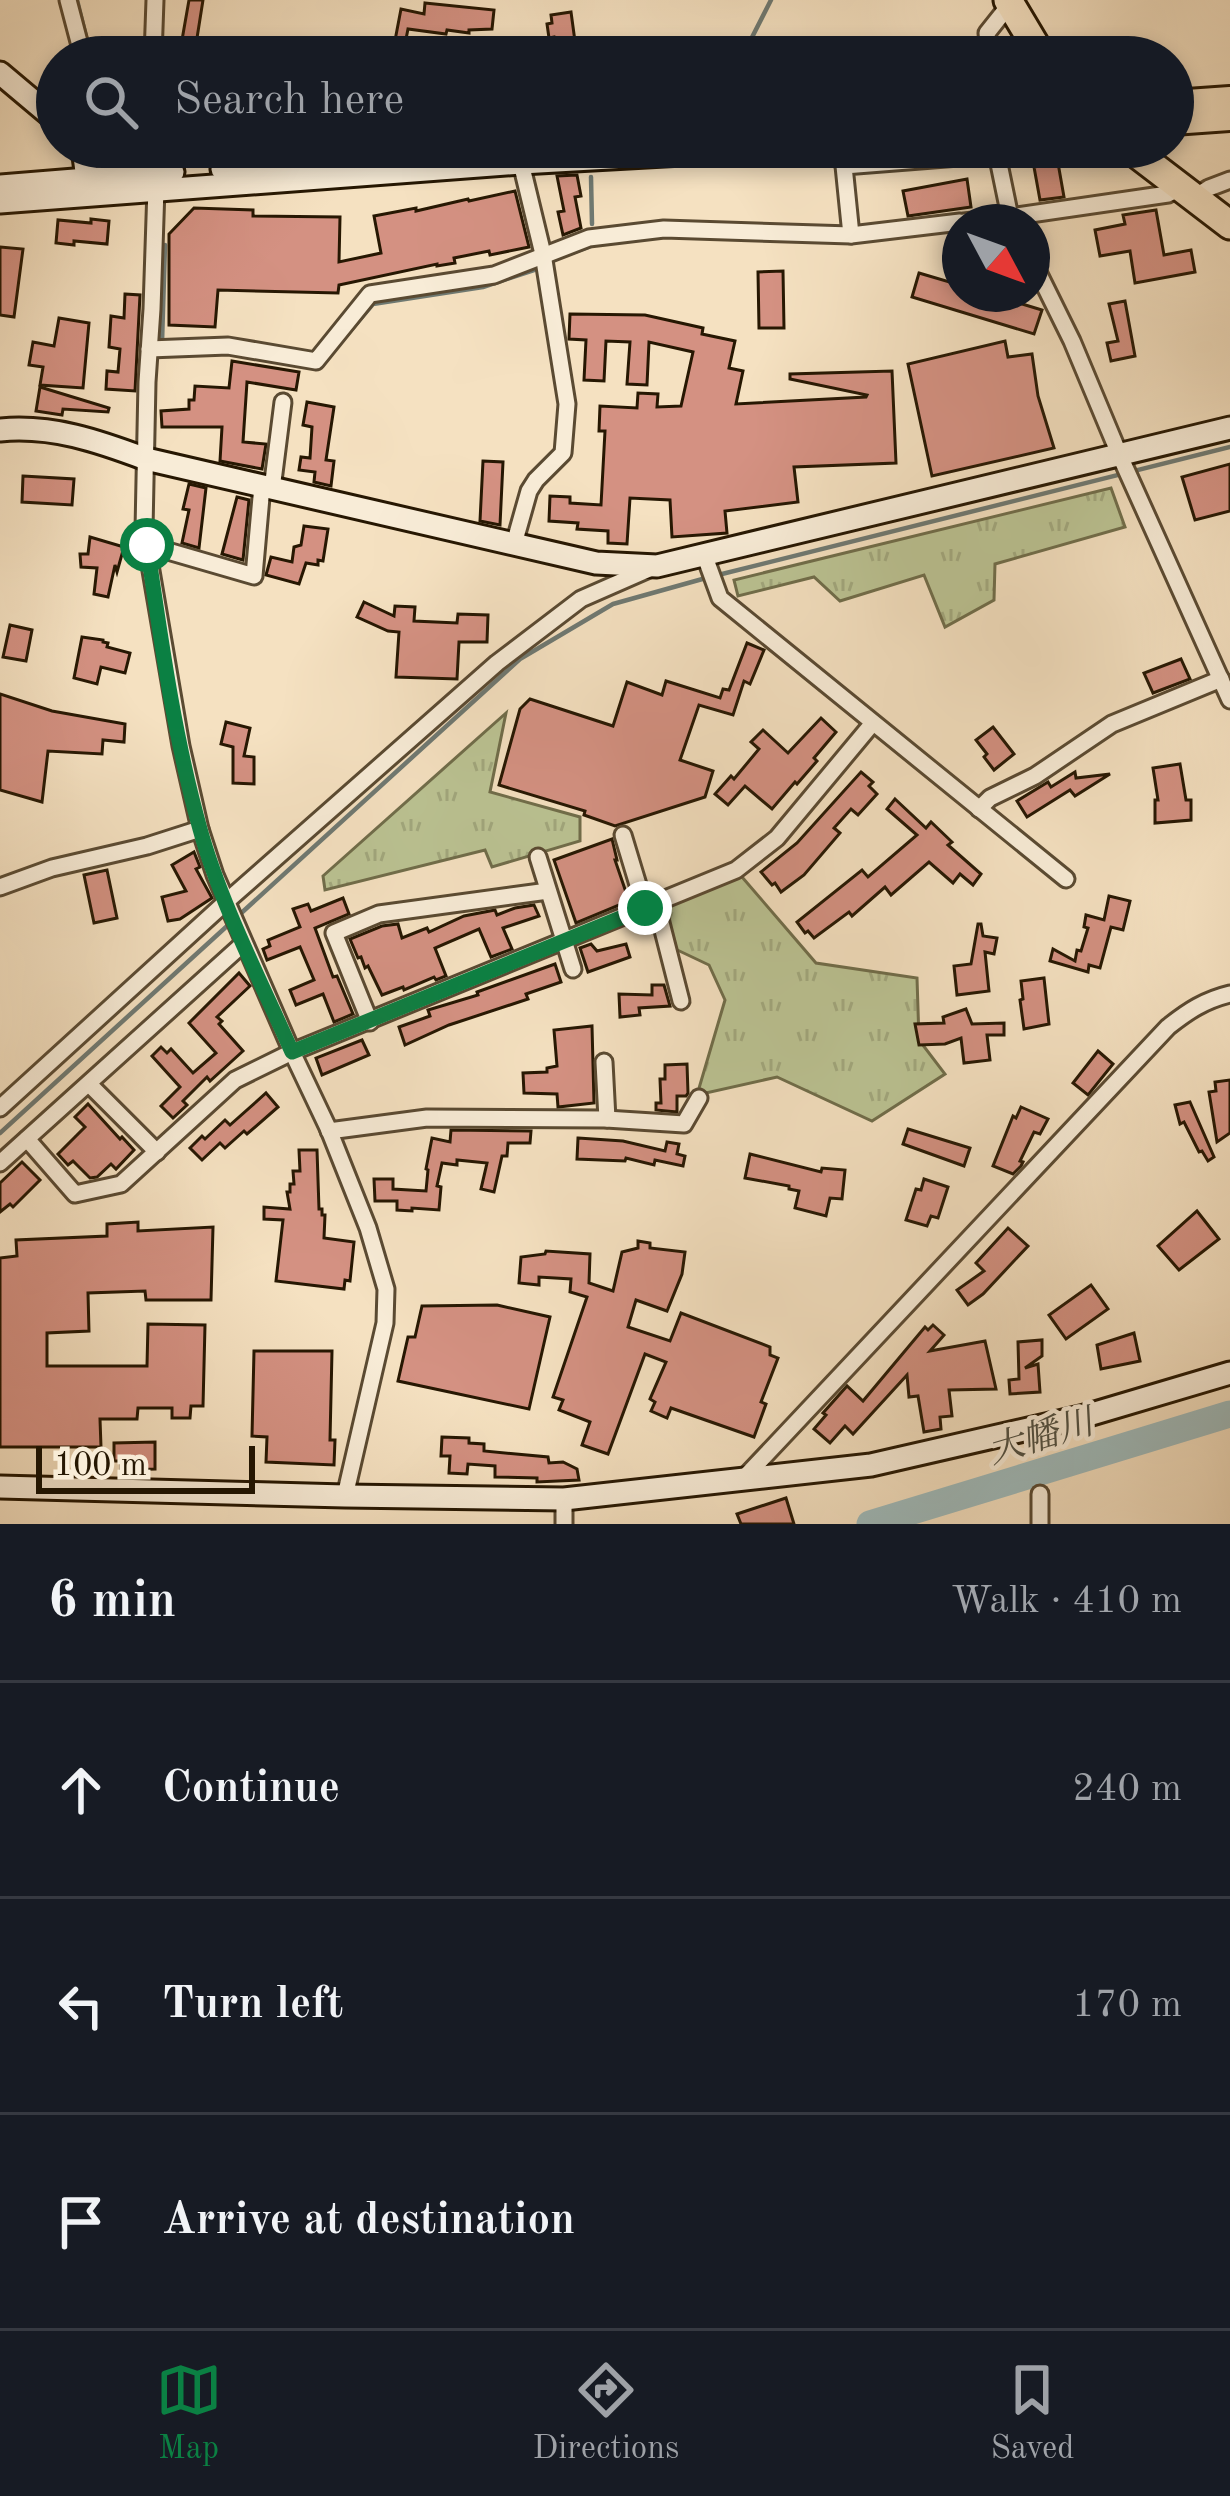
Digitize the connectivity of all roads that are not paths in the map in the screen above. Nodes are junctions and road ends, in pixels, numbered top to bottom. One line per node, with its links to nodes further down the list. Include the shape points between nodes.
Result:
1 (68, 0): 4 (street)
2 (155, 0): 5 (street)
3 (1009, 2): 6 (street); 7 (highway)
4 (77, 36)
5 (154, 36)
6 (987, 36)
7 (1029, 36)
8 (0, 73): 11 (street)
9 (1230, 99): 10 (main road)
10 (1194, 102)
11 (36, 103)
12 (1230, 118): 13 (main road)
13 (1194, 121)
14 (86, 168): 21 (street)
15 (155, 168): 23 (street)
16 (342, 168): 23 (street)
17 (532, 168): 32 (street)
18 (844, 168): 31 (street)
19 (1000, 168): 27 (street)
20 (1154, 168): 25 (highway)
21 (87, 178): 23 (street); 24 (street)
22 (1230, 180): 25 (street)
23 (155, 181): 26 (street); 34 (street)
24 (0, 186)
25 (1186, 193): 28 (street); 30 (highway)
26 (0, 202)
27 (1009, 204)
28 (1050, 213)
29 (942, 224): 31 (street)
30 (1230, 225)
31 (851, 235): 32 (street, via 664,229 589,238)
32 (543, 254): 34 (street, via 494,274 370,294 316,361 228,346); 41 (street, via 566,430 563,453 530,491)
33 (1050, 296): 39 (street)
34 (149, 349): 38 (street)
35 (283, 402): 40 (street)
36 (1230, 428): 39 (street)
37 (0, 430): 38 (street, via 53,430)
38 (146, 459): 40 (street); 42 (street)
39 (1122, 460): 43 (street); 45 (street)
40 (267, 487): 41 (street); 42 (street, via 254,576)
41 (514, 544): 44 (street, via 596,563)
42 (147, 545): 49 (street)
43 (707, 560): 44 (street); 47 (street, via 720,598)
44 (657, 566): 55 (street, via 581,599 496,663)
45 (1221, 680): 46 (street); 48 (street, via 1112,724)
46 (1230, 700)
47 (872, 724): 48 (street); 56 (street, via 777,838 736,870)
48 (979, 809): 52 (street)
49 (200, 829): 53 (street); 55 (street)
50 (623, 835): 56 (street)
51 (538, 857): 54 (street)
52 (1066, 880)
53 (0, 887)
54 (548, 891): 58 (street); 62 (street, via 379,914 334,933)
55 (228, 904): 57 (street); 67 (street)
56 (650, 906): 58 (street); 61 (street)
57 (242, 938): 63 (street); 65 (street)
58 (563, 942): 59 (street); 62 (street)
59 (573, 969)
60 (1230, 994): 74 (street, via 1168,1027)
61 (681, 1001)
62 (370, 1022): 63 (street)
63 (292, 1052): 69 (street); 71 (street, via 235,1080)
64 (604, 1062): 68 (street)
65 (89, 1084): 70 (street); 71 (street)
66 (699, 1098): 68 (street, via 684,1124)
67 (0, 1108)
68 (607, 1119): 69 (street, via 428,1118)
69 (329, 1131): 77 (street, via 386,1289)
70 (27, 1139): 71 (street, via 75,1194 121,1184); 72 (street)
71 (157, 1152)
72 (0, 1163)
73 (1230, 1373): 74 (street, via 871,1466)
74 (741, 1481): 78 (street)
75 (0, 1486): 77 (street)
76 (1040, 1494): 80 (street)
77 (345, 1496): 78 (street)
78 (564, 1498): 79 (street)
79 (564, 1524)
80 (1040, 1524)

